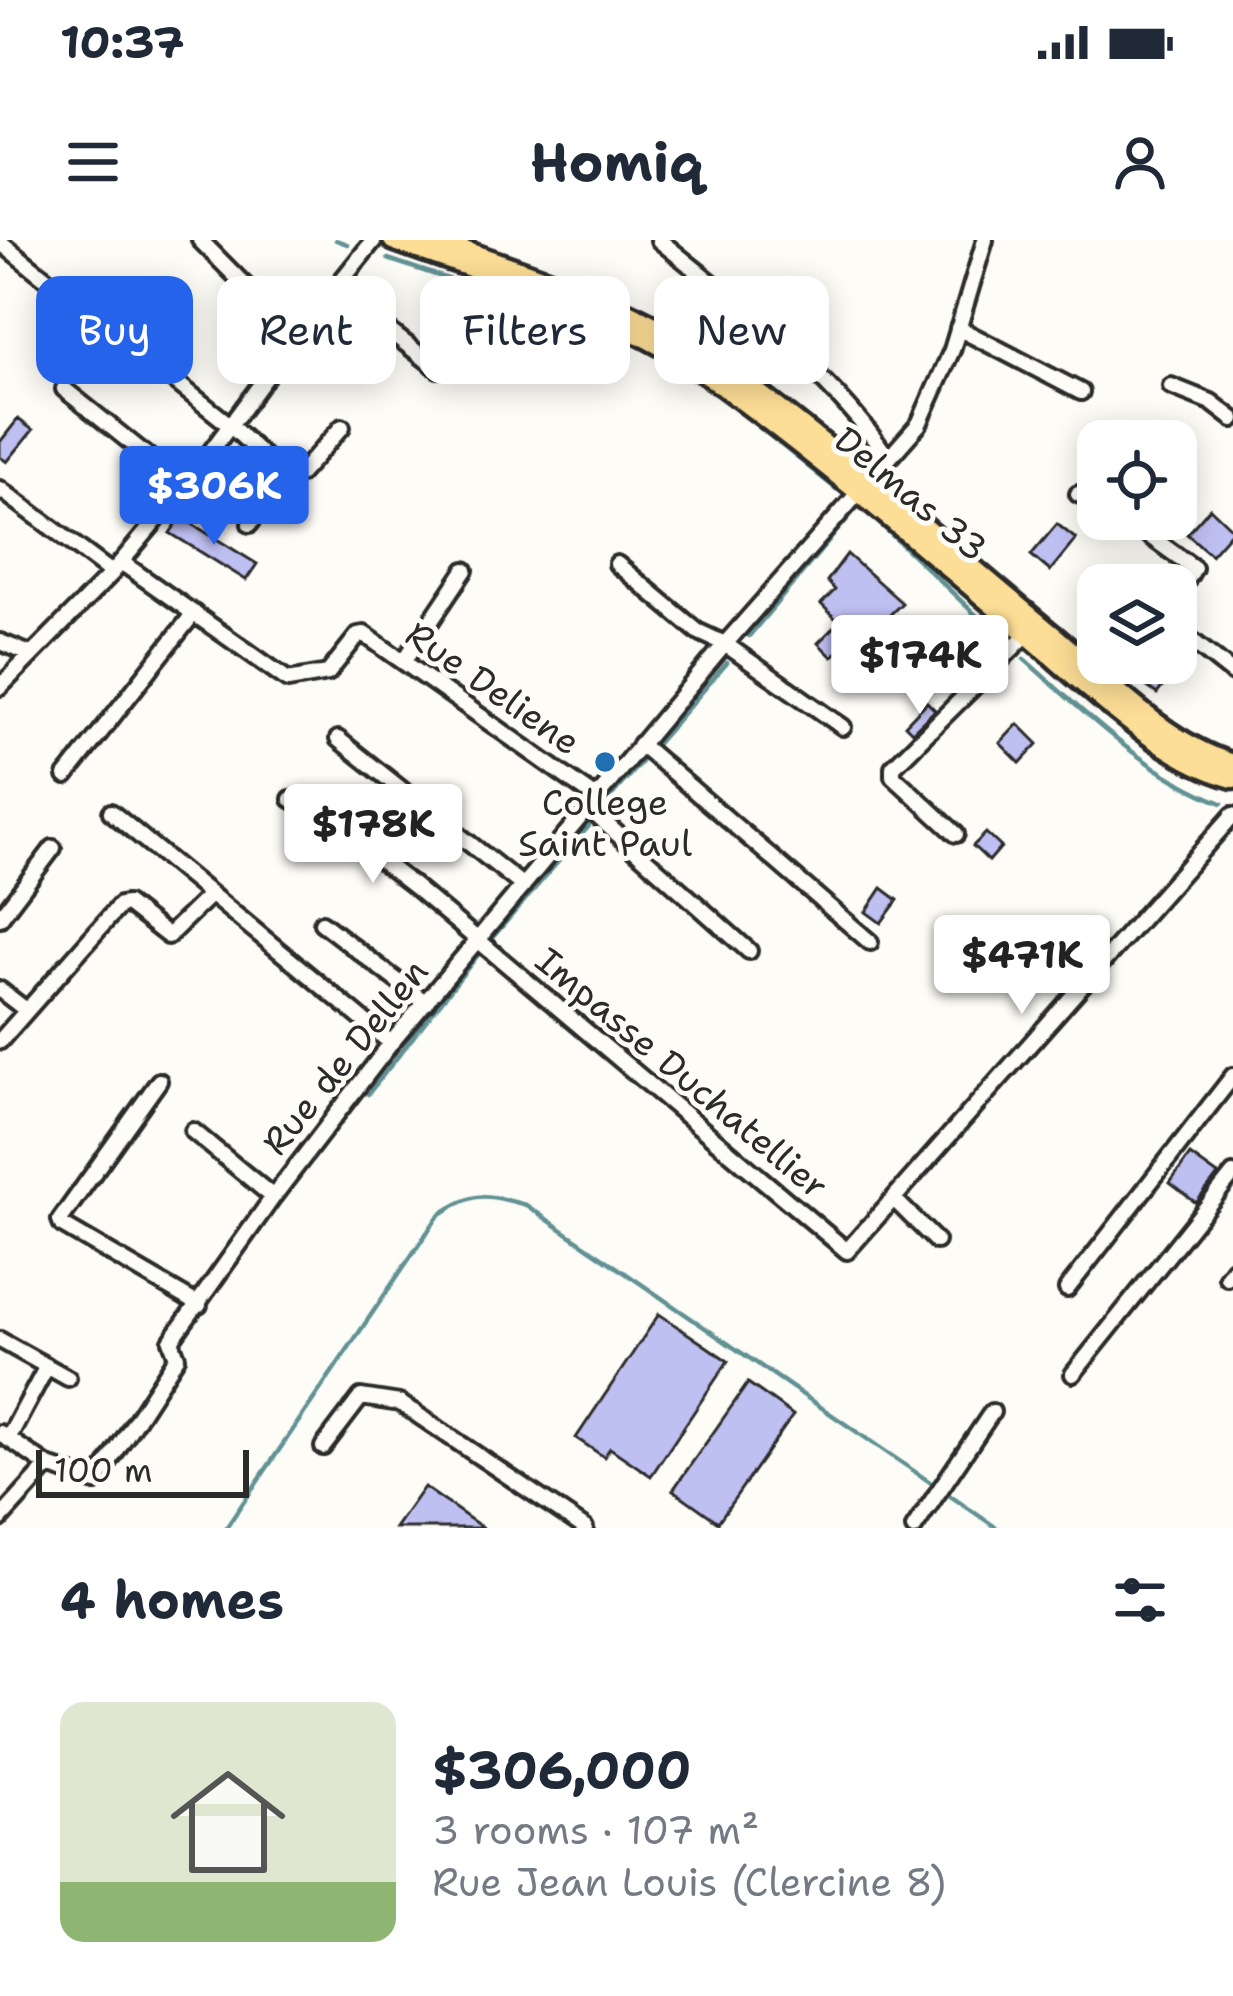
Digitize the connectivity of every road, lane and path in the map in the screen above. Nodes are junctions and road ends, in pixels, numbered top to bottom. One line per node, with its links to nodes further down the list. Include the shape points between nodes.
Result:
1 (200, 240): 8 (street)
2 (374, 240): 9 (street)
3 (393, 240): 27 (main road, Delmas 33, via 654,340)
4 (433, 240): 19 (main road, Delmas 33, via 662,329)
5 (659, 240): 10 (street)
6 (986, 240): 11 (street, Rue de Dellen)
7 (0, 242): 22 (street)
8 (236, 276)
9 (345, 276)
10 (701, 276)
11 (958, 328): 20 (street); 24 (street, Rue de Dellen, via 919,424)
12 (396, 336): 13 (street)
13 (420, 355)
14 (262, 384): 22 (street)
15 (756, 384): 19 (street)
16 (821, 384): 24 (street)
17 (1171, 386): 21 (street)
18 (64, 388): 26 (street)
19 (752, 389): 27 (main road, Delmas 33)
20 (1081, 392)
21 (1233, 419)
22 (231, 426): 25 (street); 26 (street)
23 (342, 427): 25 (street, via 300,474)
24 (887, 457): 27 (street, Rue de Dellen)
25 (284, 476): 29 (street)
26 (185, 486): 33 (street)
27 (866, 488): 36 (main road, Delmas 33); 38 (street, Rue de Dellen); 47 (main road, Delmas 33, via 1182,740)
28 (0, 489): 33 (street, Rue Deliene)
29 (250, 524)
30 (1155, 540): 32 (street)
31 (617, 564): 38 (street, via 697,631)
32 (1188, 564)
33 (116, 567): 35 (street, Rue Deliene); 40 (street)
34 (465, 570): 41 (street)
35 (194, 613): 41 (street, Rue Deliene, via 288,680 328,673 361,634); 48 (street)
36 (1027, 634): 49 (main road, Delmas 33, via 1174,752); 54 (street, via 893,767 893,776)
37 (0, 643): 40 (street)
38 (725, 644): 44 (street); 46 (street, Rue de Dellen)
39 (1197, 645): 42 (street)
40 (30, 654): 43 (street)
41 (405, 660): 51 (street, Rue Deliene)
42 (1233, 673)
43 (0, 687)
44 (844, 727)
45 (338, 740): 56 (street)
46 (640, 744): 51 (street, Rue de Dellen); 61 (street)
47 (1233, 764)
48 (66, 776)
49 (1233, 778)
50 (291, 800): 60 (street, Impasse Duchatellier, via 339,828)
51 (591, 802): 56 (street, Rue de Dellen); 62 (street, Rue Deliene)
52 (111, 812): 57 (street)
53 (1233, 815): 73 (street)
54 (956, 834)
55 (53, 848): 58 (street)
56 (523, 886): 60 (street, Rue de Dellen)
57 (210, 895): 65 (street, via 168,936 120,905); 67 (street)
58 (0, 918)
59 (322, 923): 64 (street)
60 (478, 940): 64 (street, Rue de Dellen); 73 (street, Impasse Duchatellier, via 848,1251)
61 (870, 942)
62 (749, 951)
63 (0, 990): 65 (street)
64 (426, 1003): 67 (street, Rue de Dellen)
65 (26, 1010): 66 (street)
66 (0, 1041)
67 (391, 1043): 72 (street, Rue de Dellen)
68 (1233, 1076): 75 (street)
69 (159, 1082): 76 (street, via 60,1220)
70 (193, 1131): 72 (street)
71 (1233, 1174): 79 (street)
72 (273, 1197): 76 (street, Rue de Dellen)
73 (894, 1199): 74 (street)
74 (936, 1241)
75 (1067, 1288)
76 (199, 1305): 84 (street, Rue de Dellen, via 171,1341 177,1357 96,1482)
77 (0, 1340): 78 (street)
78 (47, 1366): 80 (street); 82 (street)
79 (1073, 1374)
80 (68, 1378)
81 (992, 1412): 87 (street)
82 (4, 1436): 84 (street)
83 (322, 1447): 86 (street, via 361,1397 400,1402)
84 (48, 1466): 85 (street)
85 (0, 1519)
86 (585, 1528)
87 (914, 1528)

